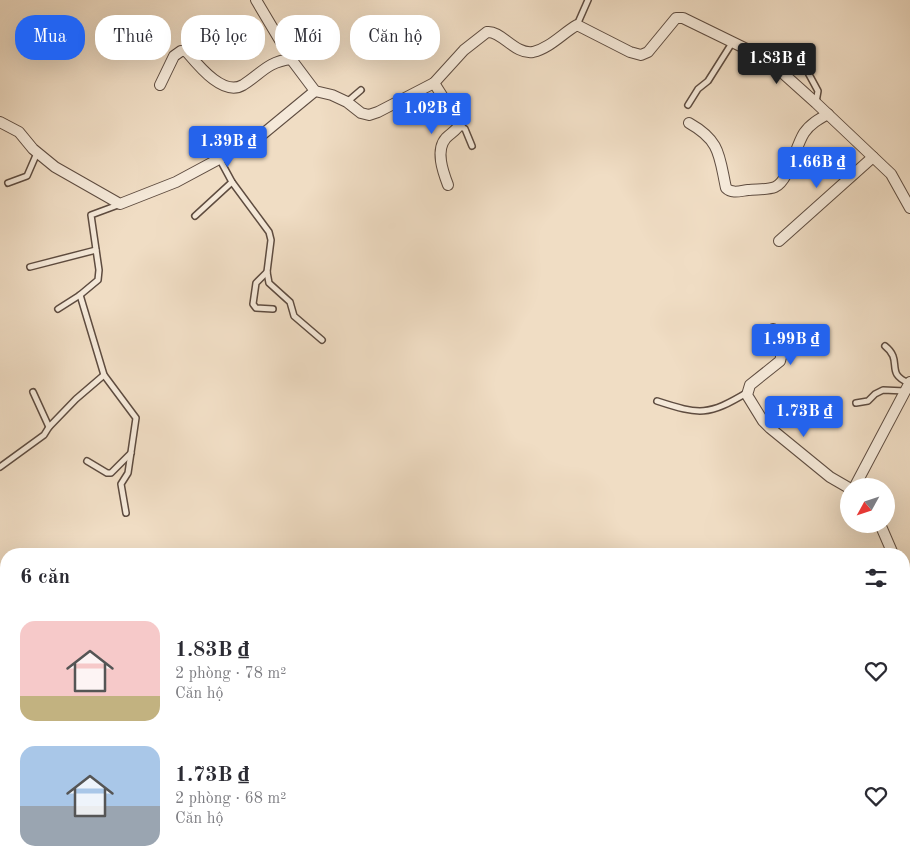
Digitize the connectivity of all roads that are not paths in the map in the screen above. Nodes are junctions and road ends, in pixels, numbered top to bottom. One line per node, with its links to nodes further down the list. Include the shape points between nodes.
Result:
1 (256, 0): 4 (street)
2 (588, 0): 3 (lane)
3 (577, 25): 5 (street, via 641,55 648,52 676,18 683,18); 9 (street, via 532,52 510,45 496,34 487,32 464,50)
4 (275, 32)
5 (732, 43): 14 (street, via 767,59); 15 (lane)
6 (285, 60): 10 (street, via 266,66 236,88 221,84 181,50 174,56)
7 (292, 60): 12 (street)
8 (805, 67): 14 (lane, via 818,91)
9 (434, 83): 13 (street, via 368,115); 19 (street)
10 (160, 85)
11 (361, 90): 13 (lane)
12 (315, 91): 13 (street); 23 (street, via 258,138)
13 (347, 102)
14 (816, 103): 16 (street)
15 (688, 104)
16 (828, 114): 18 (street, via 805,131 779,184 774,188 736,192 726,188 719,154 711,139); 22 (street)
17 (0, 122): 21 (street, via 19,132)
18 (689, 123)
19 (460, 126): 20 (lane, via 465,129); 26 (street, via 440,147)
20 (472, 146)
21 (37, 152): 25 (lane, via 27,176); 27 (street, via 66,175)
22 (873, 156): 28 (street, via 891,174); 30 (street)
23 (219, 158): 24 (lane); 27 (street, via 170,184)
24 (232, 182): 29 (lane); 33 (lane, via 270,236)
25 (8, 183)
26 (448, 185)
27 (120, 204): 31 (lane, via 91,215)
28 (910, 208)
29 (194, 216)
30 (780, 241)
31 (96, 250): 32 (lane); 34 (lane, via 98,280)
32 (30, 267)
33 (267, 272): 36 (lane, via 256,283 254,304 256,308); 38 (lane, via 273,288 292,304 294,316)
34 (80, 295): 35 (lane); 40 (lane)
35 (58, 308)
36 (273, 309)
37 (773, 328): 43 (street, via 782,350 780,360 750,385)
38 (322, 340)
39 (885, 346): 41 (lane, via 894,356 895,374)
40 (104, 375): 46 (lane); 47 (lane, via 136,418)
41 (908, 385): 45 (lane, via 883,390 868,401); 50 (street)
42 (33, 392): 46 (lane)
43 (748, 392): 44 (lane, via 723,407 701,412); 51 (street, via 757,412 770,428)
44 (657, 401)
45 (856, 402)
46 (48, 427): 49 (lane, via 44,435)
47 (131, 452): 48 (lane, via 111,473); 52 (lane, via 128,473 121,484)
48 (87, 461)
49 (0, 467)
50 (859, 478)
51 (840, 483)
52 (126, 513)
53 (884, 533): 54 (street)
54 (890, 548)

